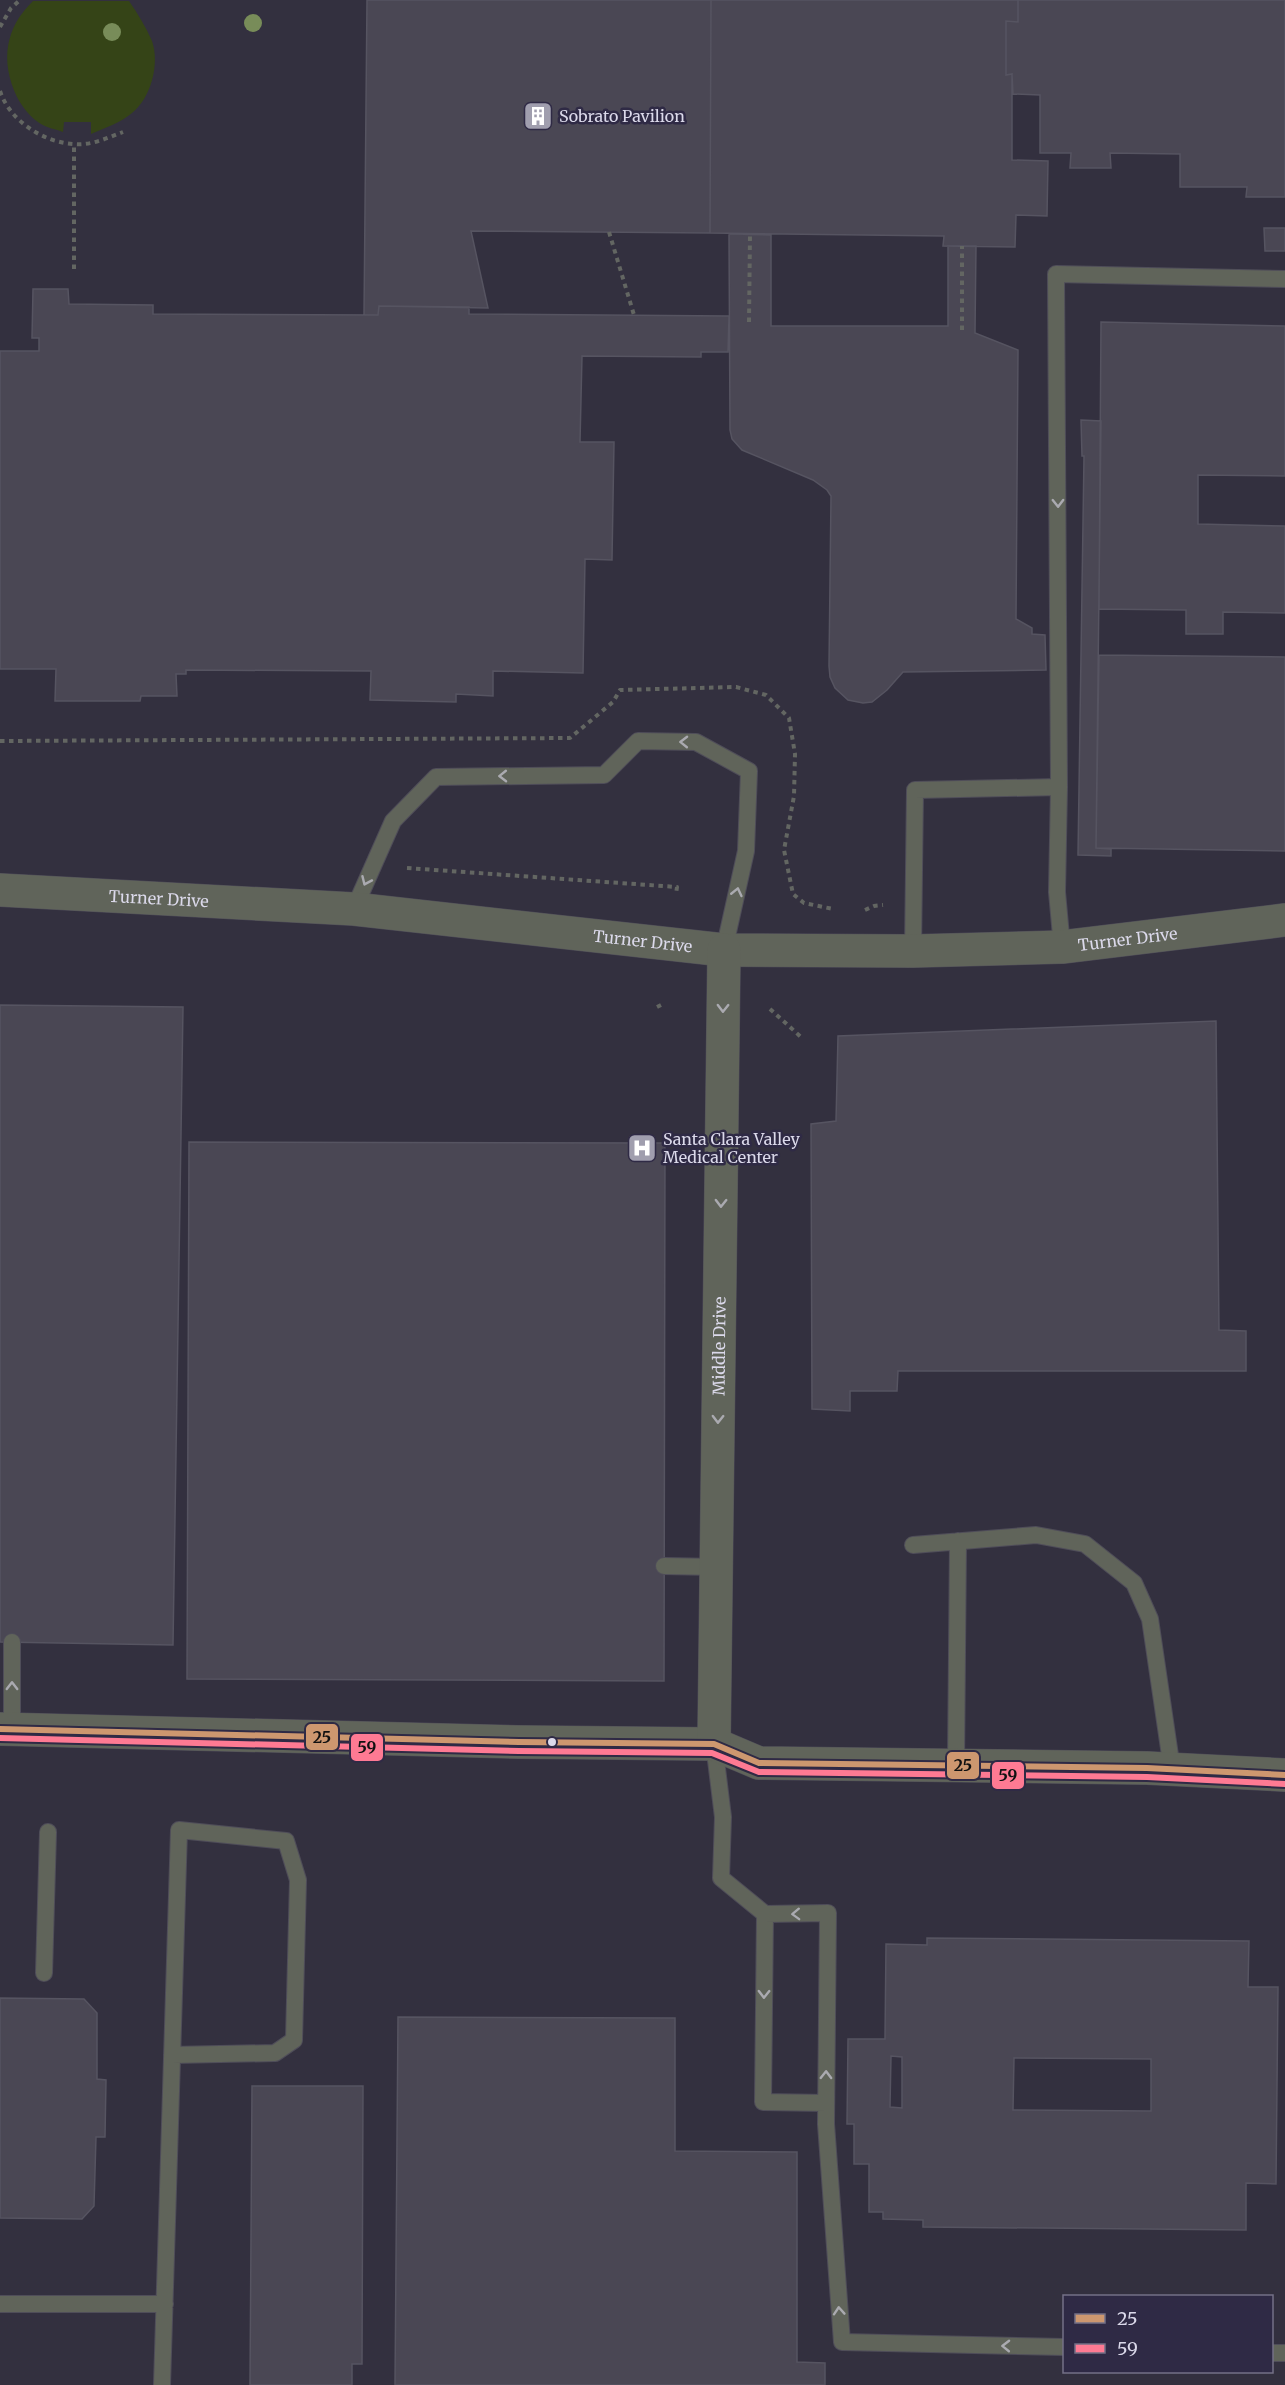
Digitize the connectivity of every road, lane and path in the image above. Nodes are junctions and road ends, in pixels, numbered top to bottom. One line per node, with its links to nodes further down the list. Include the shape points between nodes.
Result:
1 (20, 0): 2 (path)
2 (0, 27)
3 (0, 91): 5 (path, via 14,115 31,130)
4 (123, 132): 5 (path, via 100,142)
5 (74, 145): 9 (path)
6 (609, 232): 11 (path)
7 (750, 235): 12 (path)
8 (962, 246): 13 (path)
9 (74, 269)
10 (1285, 279): 14 (lane, one-way to 14, via 1056,274)
11 (634, 315)
12 (749, 322)
13 (962, 330)
14 (1059, 787): 22 (lane, via 1057,892); 24 (lane, via 915,790)
15 (405, 868): 17 (path, via 677,887)
16 (0, 890): 19 (street, Turner Drive)
17 (676, 894)
18 (804, 903): 20 (path)
19 (354, 909): 23 (street, Turner Drive); 23 (lane, one-way to 19, via 746,851 749,771 696,742 638,741 604,775 436,777 393,821)
20 (802, 910)
21 (1285, 920): 22 (street, Turner Drive)
22 (1062, 947): 24 (street, Turner Drive)
23 (724, 950): 24 (street, Turner Drive); 30 (street, Middle Drive, one-way to 30)
24 (913, 951)
25 (770, 1009): 26 (path)
26 (801, 1037)
27 (958, 1541): 28 (lane); 34 (lane); 35 (lane, via 1036,1535 1084,1544 1134,1583 1150,1619)
28 (913, 1545)
29 (664, 1566): 30 (lane)
30 (716, 1567): 33 (street, Middle Drive)
31 (12, 1642): 32 (lane, one-way to 31)
32 (6, 1729): 33 (street)
33 (714, 1743): 34 (street, via 759,1763); 38 (lane, via 723,1817 721,1878)
34 (956, 1765): 35 (street)
35 (1172, 1769): 36 (street)
36 (1285, 1774)
37 (48, 1832): 39 (lane)
38 (765, 1914): 41 (lane, one-way to 41, via 763,2102); 41 (lane, one-way to 38, via 828,1913)
39 (44, 1972)
40 (172, 2055): 40 (lane, via 275,2052 294,2040 298,1880 286,1841 179,1830); 43 (lane)
41 (826, 2103): 44 (lane, one-way to 41, via 842,2342)
42 (0, 2304): 43 (lane)
43 (165, 2304): 45 (lane)
44 (1063, 2348)
45 (162, 2385)

